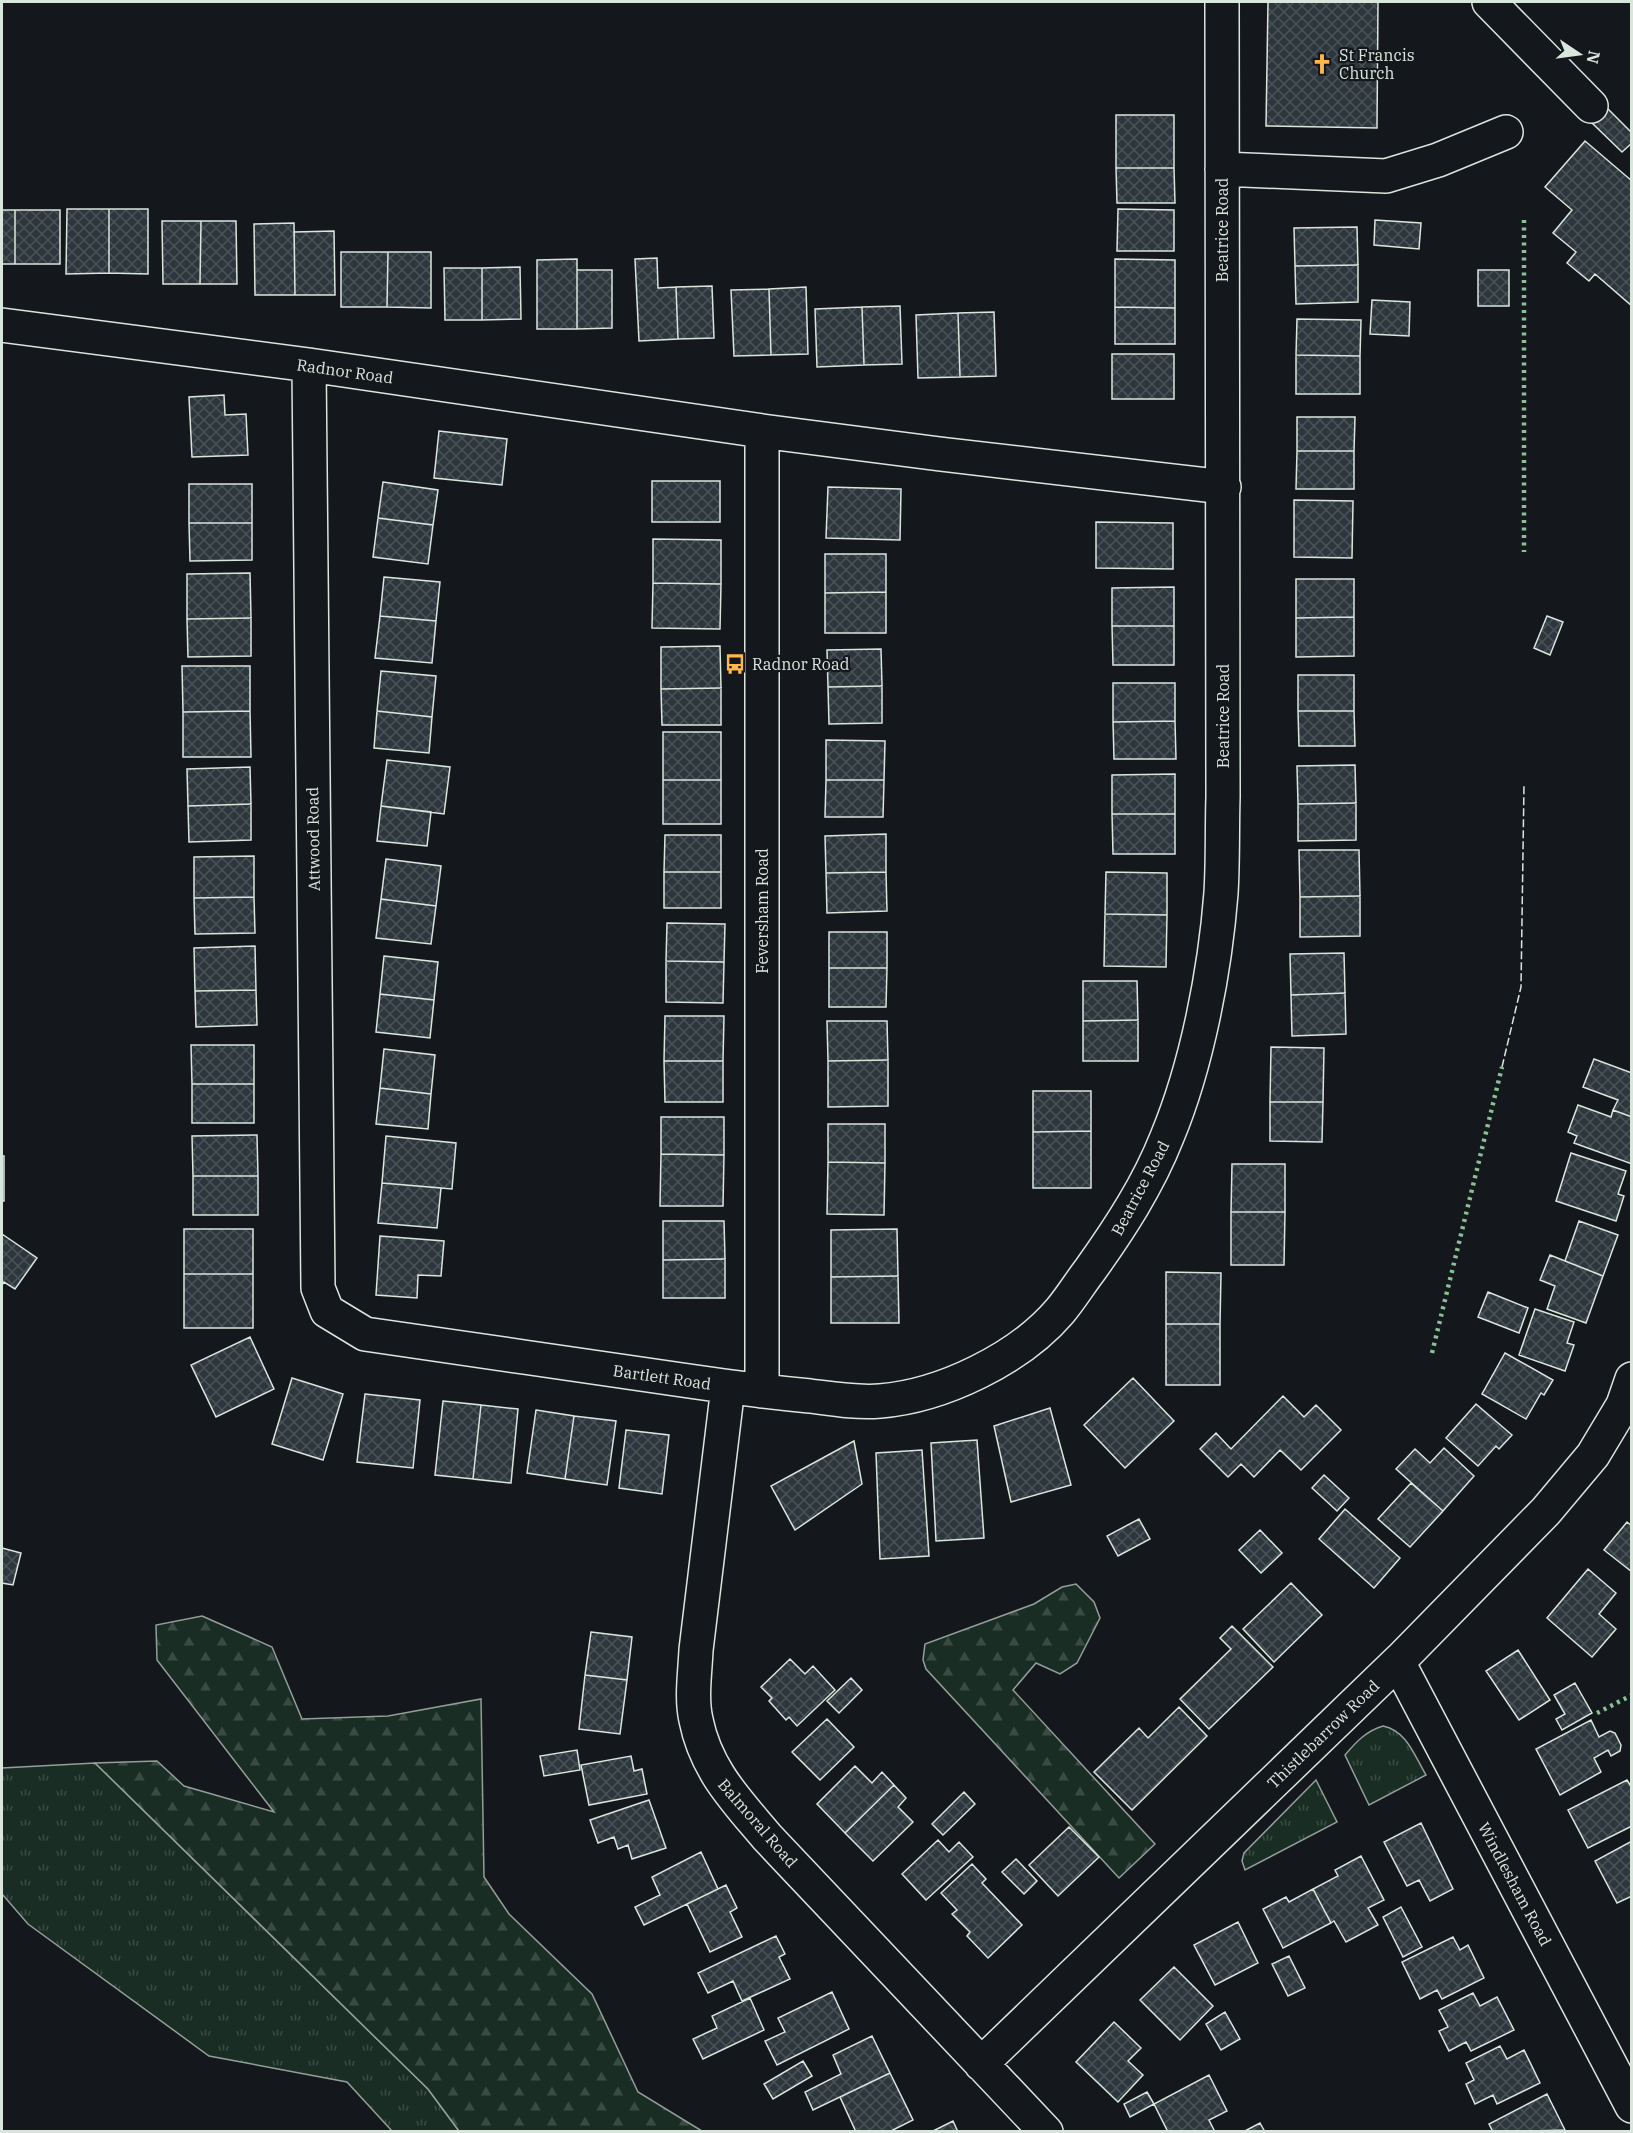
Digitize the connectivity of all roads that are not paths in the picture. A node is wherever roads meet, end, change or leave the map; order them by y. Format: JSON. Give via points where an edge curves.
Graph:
{"nodes":[{"id":1,"x":1222,"y":2,"type":"edge"},
{"id":2,"x":1489,"y":2,"type":"edge"},
{"id":3,"x":1591,"y":106,"type":"dead end"},
{"id":4,"x":1506,"y":132,"type":"dead end"},
{"id":5,"x":1222,"y":169,"type":"junction"},
{"id":6,"x":2,"y":325,"type":"edge"},
{"id":7,"x":309,"y":365,"type":"junction"},
{"id":8,"x":762,"y":431,"type":"junction"},
{"id":9,"x":1224,"y":487,"type":"junction"},
{"id":10,"x":327,"y":1311,"type":"joint"},
{"id":11,"x":997,"y":1362,"type":"joint"},
{"id":12,"x":1632,"y":1378,"type":"edge"},
{"id":13,"x":728,"y":1387,"type":"junction"},
{"id":14,"x":762,"y":1391,"type":"junction"},
{"id":15,"x":1398,"y":1662,"type":"junction"},
{"id":16,"x":981,"y":2064,"type":"junction"},
{"id":17,"x":1632,"y":2106,"type":"edge"},
{"id":18,"x":1046,"y":2132,"type":"edge"}],
"edges":[{"from":1,"to":5,"type":"street","name":"Beatrice Road"},
{"from":2,"to":3,"type":"street"},
{"from":4,"to":5,"type":"street","via":[[1386,176]]},
{"from":5,"to":9,"type":"street","name":"Beatrice Road"},
{"from":6,"to":7,"type":"street","name":"Radnor Road"},
{"from":7,"to":8,"type":"street","name":"Radnor Road"},
{"from":7,"to":10,"type":"street","name":"Attwood Road","via":[[318,1288]]},
{"from":8,"to":9,"type":"street","name":"Radnor Road"},
{"from":8,"to":14,"type":"street","name":"Feversham Road"},
{"from":9,"to":11,"type":"street","name":"Beatrice Road","via":[[1221,891],[1201,1024],[1168,1136],[1119,1230],[1059,1312],[1033,1337]]},
{"from":10,"to":13,"type":"street","name":"Bartlett Road","via":[[365,1334]]},
{"from":11,"to":14,"type":"street","name":"Bartlett Road","via":[[920,1394],[880,1401]]},
{"from":12,"to":15,"type":"street","name":"Thistlebarrow Road","via":[[1623,1405],[1593,1455]]},
{"from":13,"to":14,"type":"street","name":"Bartlett Road"},
{"from":13,"to":16,"type":"street","name":"Balmoral Road","via":[[696,1650],[695,1719],[703,1747],[726,1789],[767,1837]]},
{"from":15,"to":16,"type":"street","name":"Thistlebarrow Road"},
{"from":15,"to":17,"type":"street","name":"Windlesham Road"},
{"from":16,"to":18,"type":"street","name":"Balmoral Road"}]}
